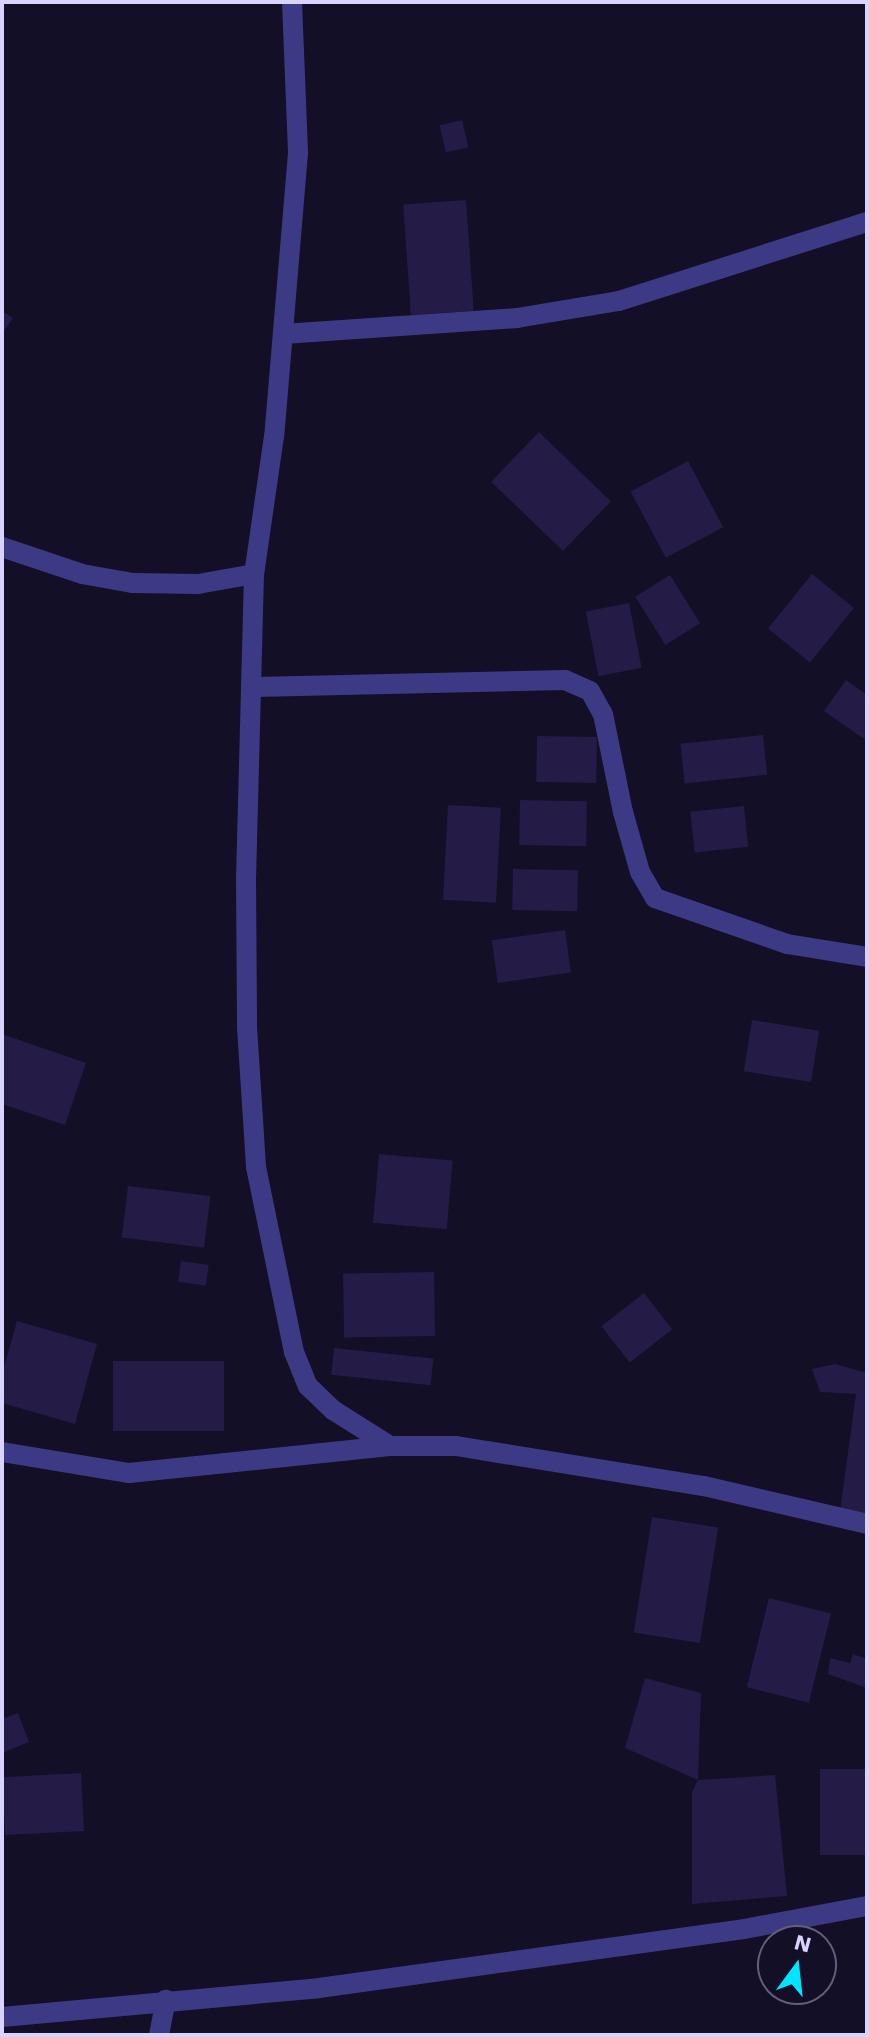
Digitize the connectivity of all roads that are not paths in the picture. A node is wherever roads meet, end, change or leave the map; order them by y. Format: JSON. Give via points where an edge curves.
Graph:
{"nodes":[{"id":1,"x":292,"y":2,"type":"edge"},
{"id":2,"x":867,"y":222,"type":"edge"},
{"id":3,"x":283,"y":334,"type":"junction"},
{"id":4,"x":2,"y":547,"type":"edge"},
{"id":5,"x":254,"y":574,"type":"junction"},
{"id":6,"x":254,"y":687,"type":"junction"},
{"id":7,"x":867,"y":957,"type":"edge"},
{"id":8,"x":390,"y":1446,"type":"junction"},
{"id":9,"x":2,"y":1452,"type":"edge"},
{"id":10,"x":867,"y":1524,"type":"edge"},
{"id":11,"x":867,"y":1906,"type":"edge"},
{"id":12,"x":166,"y":2000,"type":"junction"},
{"id":13,"x":2,"y":2017,"type":"edge"},
{"id":14,"x":159,"y":2035,"type":"edge"}],
"edges":[{"from":1,"to":3,"type":"street","via":[[298,153]]},
{"from":2,"to":3,"type":"street","via":[[619,301],[517,318]]},
{"from":3,"to":5,"type":"street"},
{"from":4,"to":5,"type":"street","via":[[82,574],[133,583],[198,584]]},
{"from":5,"to":6,"type":"street"},
{"from":6,"to":7,"type":"street","via":[[565,680],[590,691],[603,714],[640,872],[655,898],[787,944]]},
{"from":6,"to":8,"type":"street","via":[[246,876],[247,1027],[256,1167],[294,1352],[308,1386],[333,1410]]},
{"from":8,"to":9,"type":"street","via":[[129,1473]]},
{"from":8,"to":10,"type":"street","via":[[456,1446],[704,1486]]},
{"from":11,"to":12,"type":"street","via":[[744,1929],[319,1988]]},
{"from":12,"to":13,"type":"street"},
{"from":12,"to":14,"type":"street"}]}
